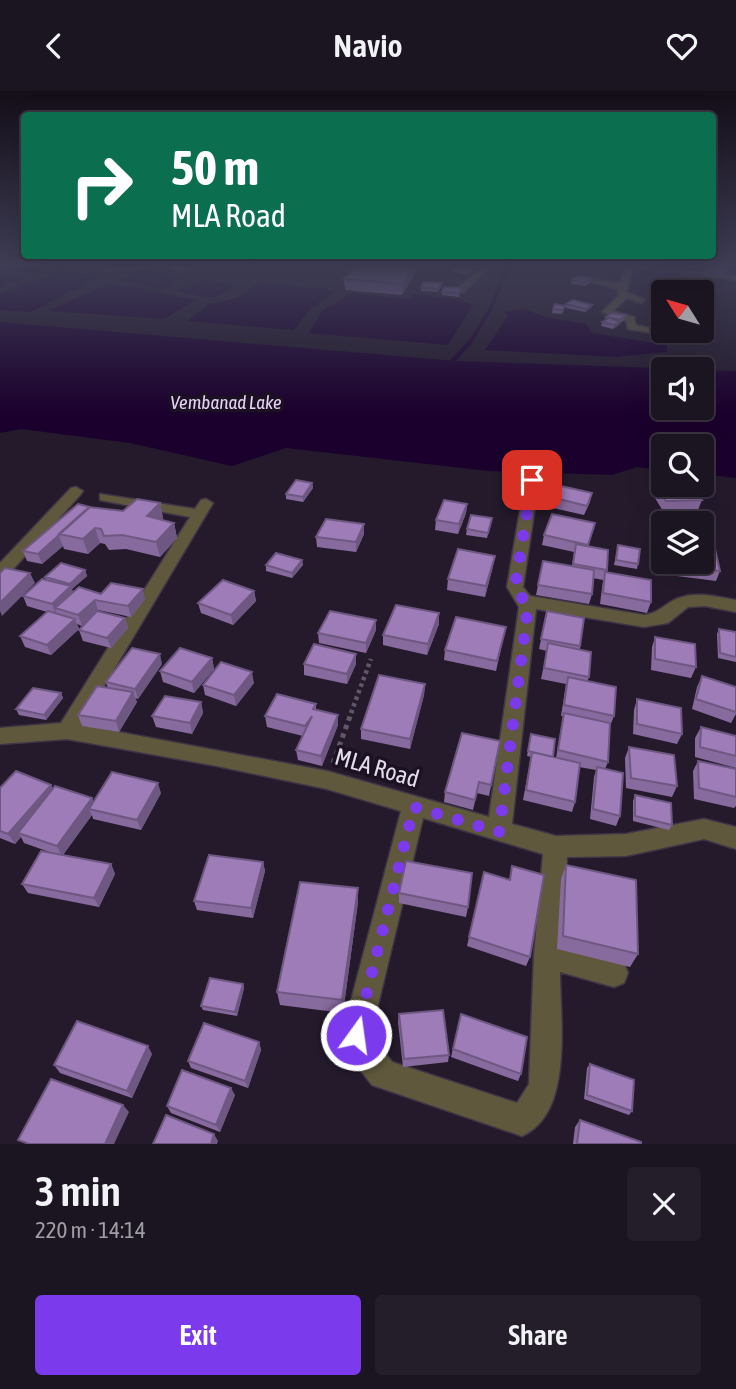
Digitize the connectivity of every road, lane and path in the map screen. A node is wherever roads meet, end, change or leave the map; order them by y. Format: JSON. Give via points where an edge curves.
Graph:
{"nodes":[{"id":1,"x":621,"y":316,"type":"edge"},
{"id":2,"x":651,"y":331,"type":"edge"},
{"id":3,"x":532,"y":480,"type":"dead end"},
{"id":4,"x":76,"y":491,"type":"dead end"},
{"id":5,"x":105,"y":497,"type":"dead end"},
{"id":6,"x":0,"y":573,"type":"edge"},
{"id":7,"x":524,"y":601,"type":"junction"},
{"id":8,"x":736,"y":606,"type":"edge"},
{"id":9,"x":371,"y":659,"type":"dead end"},
{"id":10,"x":67,"y":731,"type":"junction"},
{"id":11,"x":0,"y":736,"type":"edge"},
{"id":12,"x":327,"y":780,"type":"junction"},
{"id":13,"x":414,"y":807,"type":"junction"},
{"id":14,"x":499,"y":832,"type":"junction"},
{"id":15,"x":736,"y":838,"type":"edge"},
{"id":16,"x":556,"y":847,"type":"junction"},
{"id":17,"x":547,"y":955,"type":"junction"},
{"id":18,"x":614,"y":973,"type":"dead end"}],
"edges":[{"from":1,"to":2,"type":"street","via":[[631,319],[631,327]]},
{"from":3,"to":7,"type":"street","via":[[515,587]]},
{"from":4,"to":6,"type":"street"},
{"from":5,"to":10,"type":"street","via":[[202,508]]},
{"from":7,"to":8,"type":"street","via":[[644,621],[662,619],[683,602],[705,600]]},
{"from":7,"to":14,"type":"street","via":[[528,607]]},
{"from":9,"to":12,"type":"path"},
{"from":10,"to":11,"type":"street","name":"MLA Road"},
{"from":10,"to":12,"type":"street","name":"MLA Road"},
{"from":12,"to":13,"type":"street","name":"MLA Road"},
{"from":13,"to":14,"type":"street","name":"MLA Road"},
{"from":13,"to":17,"type":"street","via":[[356,1035],[383,1074],[522,1121],[534,1108],[544,1083]]},
{"from":14,"to":16,"type":"street","name":"MLA Road"},
{"from":15,"to":16,"type":"street","name":"MLA Road","via":[[704,829],[626,845]]},
{"from":16,"to":17,"type":"street"},
{"from":17,"to":18,"type":"street"}]}
